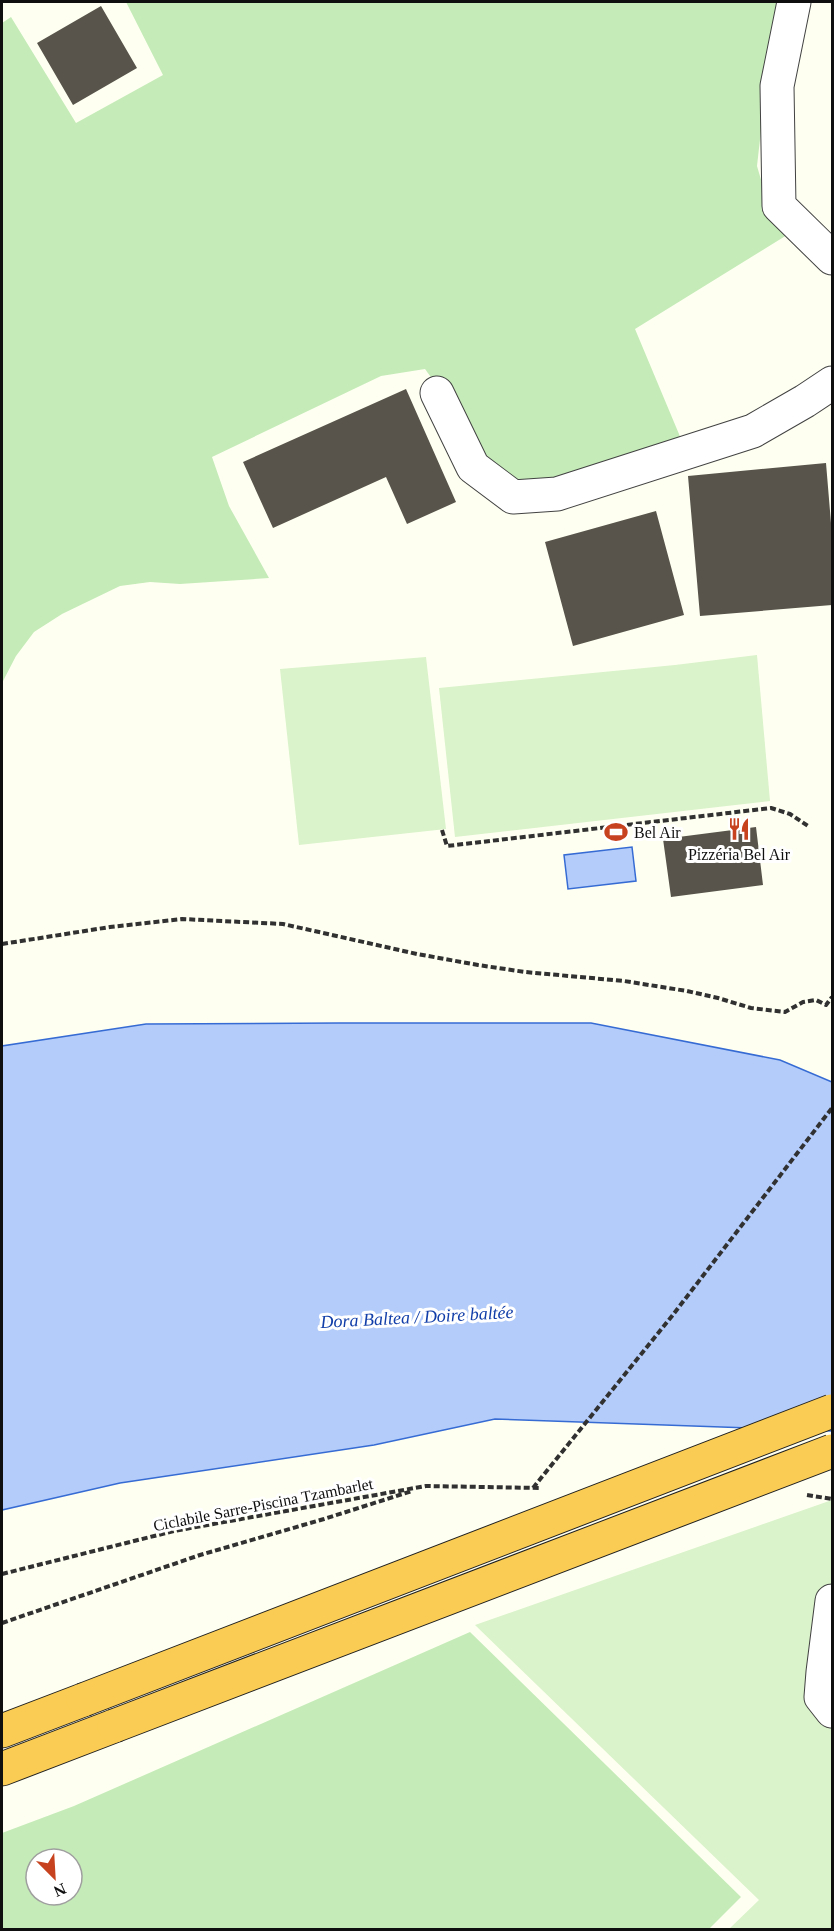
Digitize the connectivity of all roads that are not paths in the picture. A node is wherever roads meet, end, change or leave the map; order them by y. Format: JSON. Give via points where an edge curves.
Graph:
{"nodes":[{"id":1,"x":794,"y":2,"type":"edge"},
{"id":2,"x":832,"y":258,"type":"edge"},
{"id":3,"x":832,"y":383,"type":"edge"},
{"id":4,"x":437,"y":393,"type":"dead end"},
{"id":5,"x":832,"y":1411,"type":"edge"},
{"id":6,"x":832,"y":1451,"type":"edge"},
{"id":7,"x":832,"y":1601,"type":"edge"},
{"id":8,"x":828,"y":1668,"type":"edge"},
{"id":9,"x":832,"y":1711,"type":"edge"},
{"id":10,"x":2,"y":1731,"type":"edge"},
{"id":11,"x":2,"y":1769,"type":"edge"}],
"edges":[{"from":1,"to":2,"type":"street","via":[[777,86],[779,206]]},
{"from":3,"to":4,"type":"street","via":[[753,431],[557,494],[513,497],[473,466]]},
{"from":5,"to":10,"type":"highway","bridge":true},
{"from":6,"to":11,"type":"highway","bridge":true},
{"from":7,"to":8,"type":"street"},
{"from":8,"to":9,"type":"street","via":[[821,1697]]}]}
